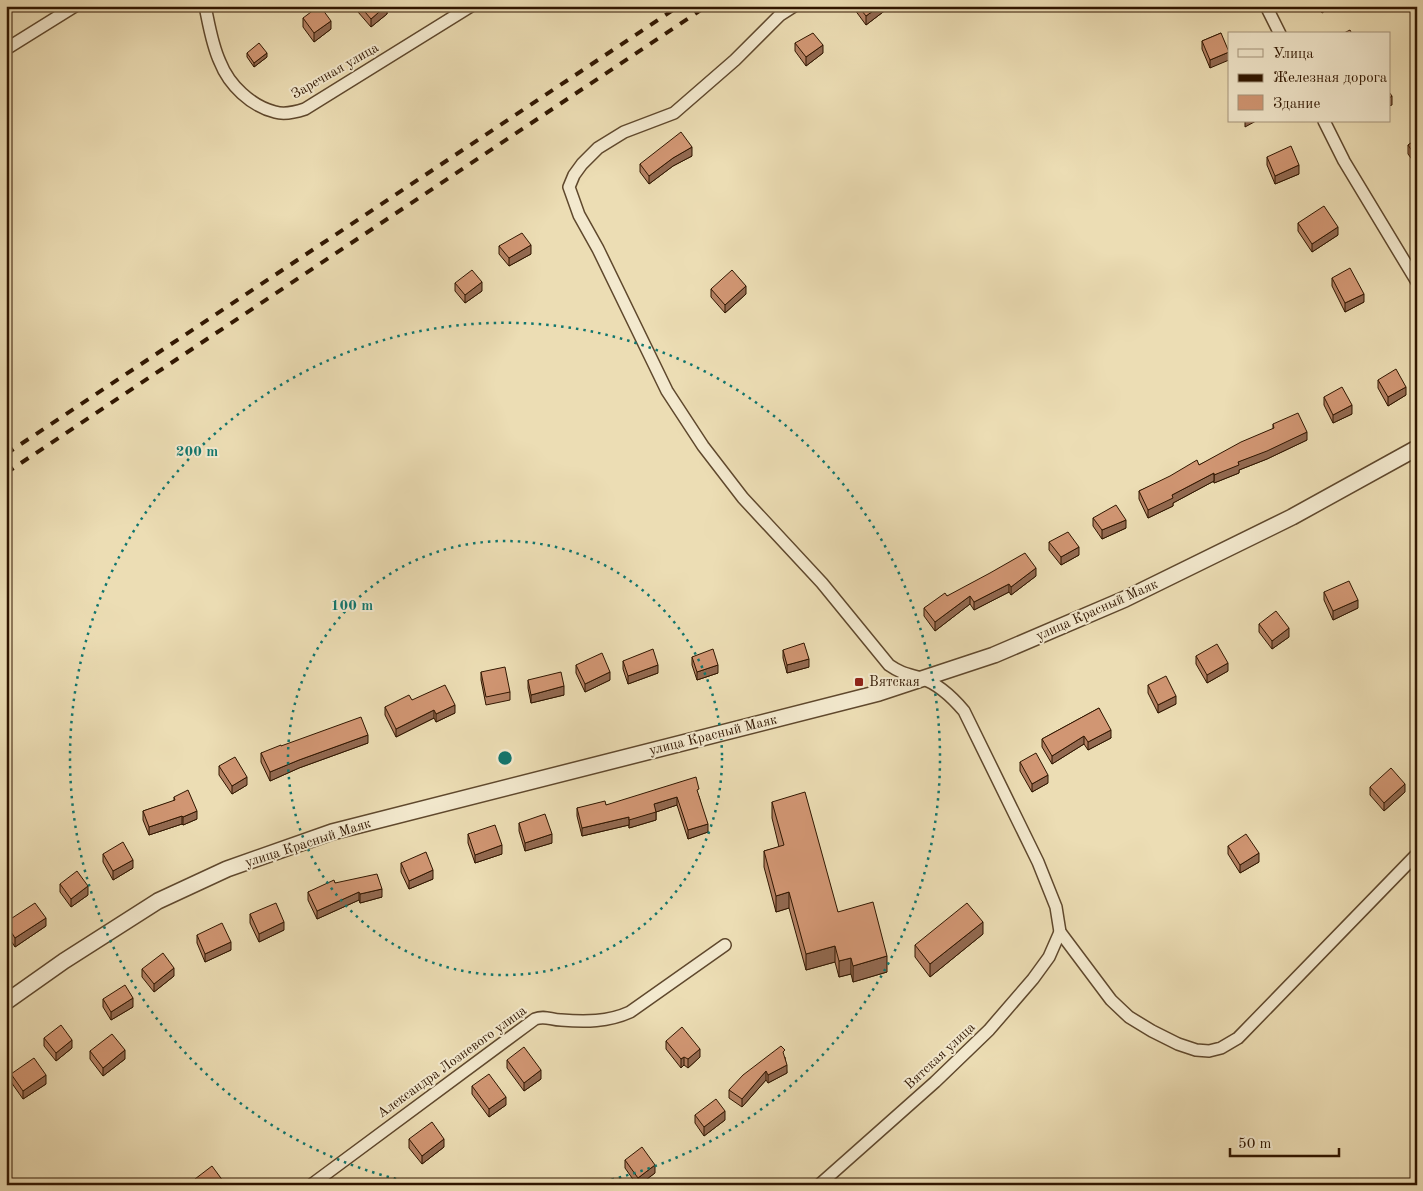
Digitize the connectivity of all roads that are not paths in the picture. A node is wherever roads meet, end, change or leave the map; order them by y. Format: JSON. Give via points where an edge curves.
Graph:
{"nodes":[{"id":1,"x":75,"y":6,"type":"edge"},
{"id":2,"x":205,"y":6,"type":"edge"},
{"id":3,"x":472,"y":6,"type":"edge"},
{"id":4,"x":794,"y":6,"type":"edge"},
{"id":5,"x":1266,"y":6,"type":"edge"},
{"id":6,"x":1279,"y":32,"type":"edge"},
{"id":7,"x":6,"y":49,"type":"edge"},
{"id":8,"x":1325,"y":122,"type":"edge"},
{"id":9,"x":1417,"y":282,"type":"edge"},
{"id":10,"x":1417,"y":448,"type":"edge"},
{"id":11,"x":923,"y":678,"type":"junction"},
{"id":12,"x":1417,"y":854,"type":"edge"},
{"id":13,"x":1060,"y":932,"type":"junction"},
{"id":14,"x":725,"y":945,"type":"dead end"},
{"id":15,"x":6,"y":1002,"type":"edge"},
{"id":16,"x":311,"y":1185,"type":"edge"},
{"id":17,"x":819,"y":1185,"type":"edge"}],
"edges":[{"from":1,"to":7,"type":"street"},
{"from":2,"to":3,"type":"street","name":"Заречная улица","via":[[219,61],[228,79],[244,95],[276,113],[305,109]]},
{"from":4,"to":11,"type":"street","via":[[780,15],[674,113],[624,132],[598,148],[582,164],[569,187],[579,215],[667,391],[703,446],[743,498],[822,583],[889,665],[901,673]]},
{"from":5,"to":6,"type":"street"},
{"from":8,"to":9,"type":"street"},
{"from":10,"to":11,"type":"street","name":"улица Красный Маяк","via":[[1292,517],[1125,599],[994,655]]},
{"from":11,"to":13,"type":"street","via":[[942,689],[964,711],[1038,862],[1056,907]]},
{"from":11,"to":15,"type":"street","name":"улица Красный Маяк","via":[[879,693],[332,832],[236,866],[158,901],[64,960]]},
{"from":12,"to":13,"type":"street","via":[[1238,1038],[1209,1051],[1178,1044],[1130,1017],[1111,1000]]},
{"from":13,"to":17,"type":"street","name":"Вятская улица","via":[[1049,957],[989,1030]]},
{"from":14,"to":16,"type":"street","name":"Александра Лозневого улица","via":[[620,1017],[559,1020],[547,1016],[535,1019]]}]}
